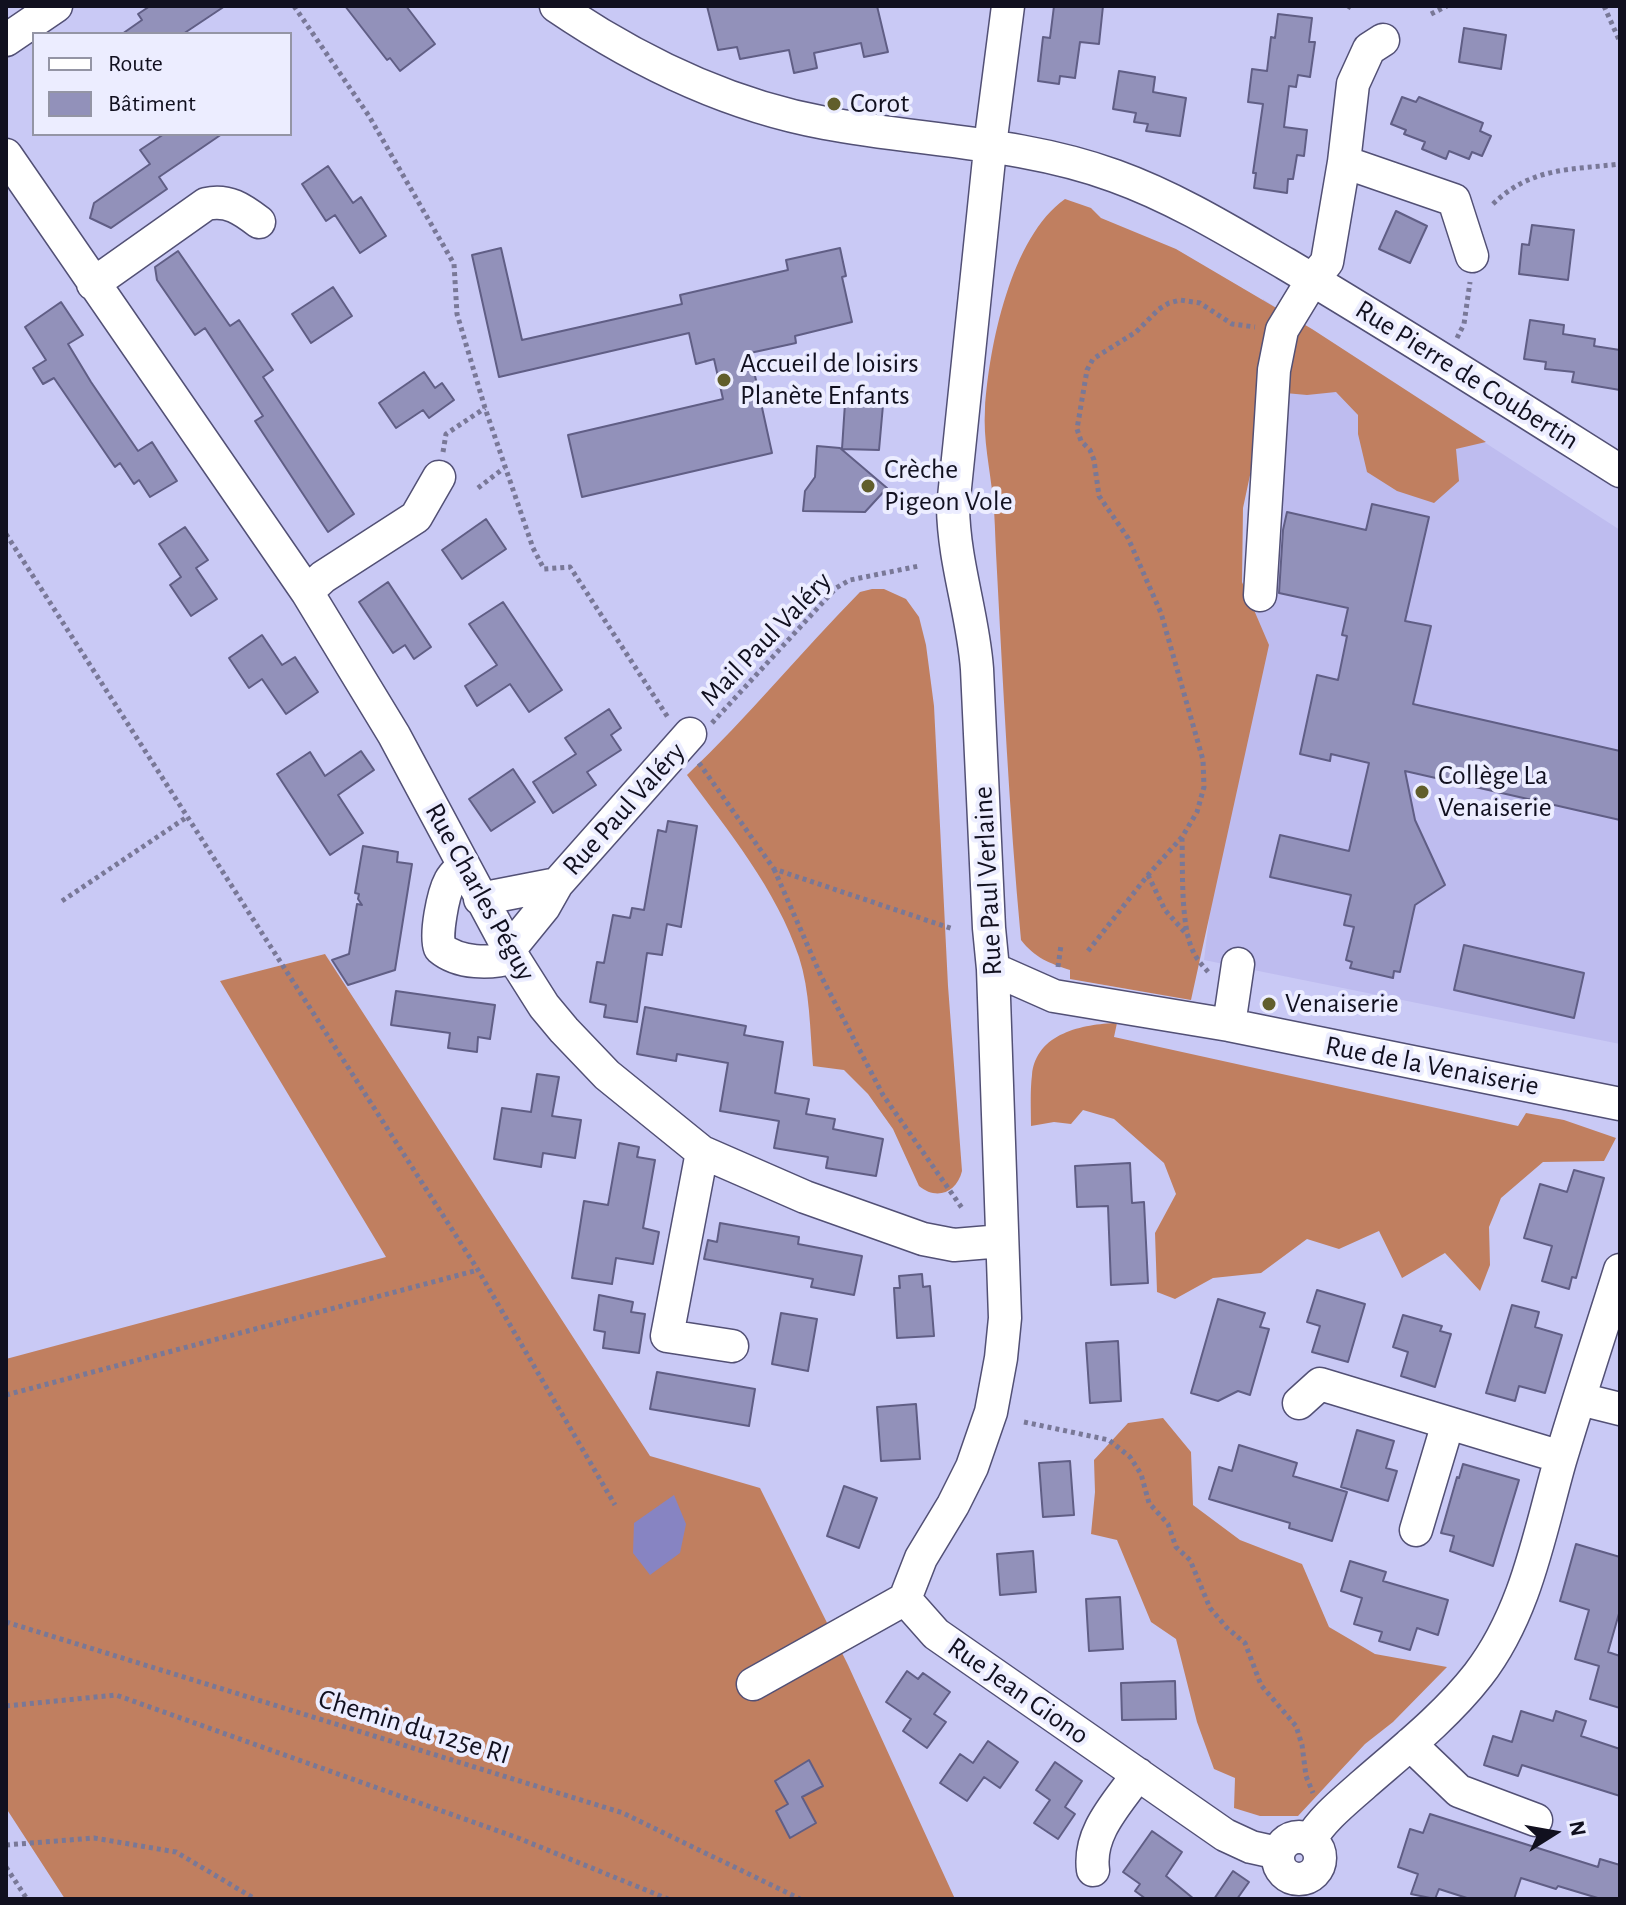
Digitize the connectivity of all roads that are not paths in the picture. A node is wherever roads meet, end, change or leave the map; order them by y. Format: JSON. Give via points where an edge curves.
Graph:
{"nodes":[{"id":1,"x":56,"y":6,"type":"edge"},
{"id":2,"x":556,"y":6,"type":"edge"},
{"id":3,"x":1008,"y":6,"type":"edge"},
{"id":4,"x":6,"y":40,"type":"edge"},
{"id":5,"x":1383,"y":40,"type":"dead end"},
{"id":6,"x":991,"y":145,"type":"junction"},
{"id":7,"x":6,"y":155,"type":"edge"},
{"id":8,"x":1344,"y":162,"type":"junction"},
{"id":9,"x":259,"y":222,"type":"dead end"},
{"id":10,"x":1471,"y":269,"type":"road end"},
{"id":11,"x":1313,"y":279,"type":"junction"},
{"id":12,"x":93,"y":284,"type":"junction"},
{"id":13,"x":1620,"y":471,"type":"edge"},
{"id":14,"x":439,"y":477,"type":"road end"},
{"id":15,"x":307,"y":592,"type":"junction"},
{"id":16,"x":1260,"y":595,"type":"dead end"},
{"id":17,"x":688,"y":741,"type":"road end"},
{"id":18,"x":463,"y":866,"type":"junction"},
{"id":19,"x":557,"y":884,"type":"junction"},
{"id":20,"x":480,"y":899,"type":"junction"},
{"id":21,"x":511,"y":954,"type":"junction"},
{"id":22,"x":993,"y":969,"type":"junction"},
{"id":23,"x":1225,"y":970,"type":"road end"},
{"id":24,"x":1055,"y":984,"type":"junction"},
{"id":25,"x":995,"y":1024,"type":"junction"},
{"id":26,"x":1229,"y":1025,"type":"junction"},
{"id":27,"x":1620,"y":1104,"type":"edge"},
{"id":28,"x":702,"y":1152,"type":"junction"},
{"id":29,"x":1002,"y":1241,"type":"junction"},
{"id":30,"x":1620,"y":1270,"type":"edge"},
{"id":31,"x":732,"y":1346,"type":"dead end"},
{"id":32,"x":1580,"y":1399,"type":"junction"},
{"id":33,"x":1299,"y":1403,"type":"dead end"},
{"id":34,"x":1620,"y":1409,"type":"edge"},
{"id":35,"x":1448,"y":1423,"type":"junction"},
{"id":36,"x":1561,"y":1457,"type":"junction"},
{"id":37,"x":1416,"y":1530,"type":"dead end"},
{"id":38,"x":905,"y":1599,"type":"junction"},
{"id":39,"x":753,"y":1684,"type":"dead end"},
{"id":40,"x":1410,"y":1744,"type":"junction"},
{"id":41,"x":1138,"y":1774,"type":"junction"},
{"id":42,"x":1536,"y":1820,"type":"dead end"},
{"id":43,"x":1310,"y":1840,"type":"junction"},
{"id":44,"x":1278,"y":1853,"type":"junction"},
{"id":45,"x":1093,"y":1870,"type":"dead end"},
{"id":46,"x":1319,"y":1887,"type":"edge"}],
"edges":[{"from":1,"to":4,"type":"street"},
{"from":2,"to":6,"type":"street","name":"Rue Pierre de Coubertin","via":[[607,41],[673,75],[753,104],[823,123]]},
{"from":3,"to":6,"type":"street","name":"Rue Paul Verlaine"},
{"from":5,"to":8,"type":"street","via":[[1369,49],[1353,84]]},
{"from":6,"to":11,"type":"street","name":"Rue Pierre de Coubertin","via":[[1114,175],[1235,232]]},
{"from":6,"to":22,"type":"street","name":"Rue Paul Verlaine","via":[[953,507],[957,564],[975,649]]},
{"from":7,"to":12,"type":"street","name":"Rue Charles Péguy"},
{"from":8,"to":10,"type":"street","via":[[1454,200]]},
{"from":8,"to":11,"type":"street","via":[[1327,262]]},
{"from":9,"to":12,"type":"street","via":[[231,204],[206,204]]},
{"from":11,"to":13,"type":"street","name":"Rue Pierre de Coubertin"},
{"from":11,"to":16,"type":"street","via":[[1282,330],[1274,370]]},
{"from":12,"to":15,"type":"street","name":"Rue Charles Péguy"},
{"from":14,"to":15,"type":"street","via":[[416,517]]},
{"from":15,"to":18,"type":"street","name":"Rue Charles Péguy","via":[[394,735]]},
{"from":17,"to":19,"type":"street","name":"Rue Paul Valéry"},
{"from":18,"to":20,"type":"street","name":"Rue Charles Péguy"},
{"from":18,"to":21,"type":"street","via":[[446,890],[440,948],[486,963]]},
{"from":19,"to":20,"type":"street","name":"Rue Paul Valéry"},
{"from":19,"to":21,"type":"street","name":"Rue Paul Valéry"},
{"from":20,"to":21,"type":"street","name":"Rue Charles Péguy"},
{"from":21,"to":28,"type":"street","name":"Rue Charles Péguy","via":[[544,1006],[607,1075]]},
{"from":22,"to":24,"type":"street","name":"Rue de la Venaiserie"},
{"from":22,"to":25,"type":"street","name":"Rue Paul Verlaine"},
{"from":23,"to":26,"type":"street"},
{"from":24,"to":25,"type":"street"},
{"from":24,"to":26,"type":"street","name":"Rue de la Venaiserie"},
{"from":25,"to":29,"type":"street","name":"Rue Paul Verlaine"},
{"from":26,"to":27,"type":"street","name":"Rue de la Venaiserie"},
{"from":28,"to":29,"type":"street","name":"Rue Charles Péguy","via":[[805,1197],[923,1239],[954,1245]]},
{"from":28,"to":31,"type":"street","via":[[667,1336]]},
{"from":29,"to":38,"type":"street","name":"Rue Paul Verlaine","via":[[1005,1331],[991,1412],[972,1467],[921,1558]]},
{"from":30,"to":32,"type":"street"},
{"from":32,"to":34,"type":"street"},
{"from":32,"to":36,"type":"street"},
{"from":33,"to":35,"type":"street","via":[[1320,1384]]},
{"from":35,"to":36,"type":"street"},
{"from":35,"to":37,"type":"street"},
{"from":36,"to":40,"type":"street","via":[[1509,1626],[1477,1676]]},
{"from":38,"to":39,"type":"street"},
{"from":38,"to":41,"type":"street","name":"Rue Jean Giono","via":[[936,1634]]},
{"from":40,"to":42,"type":"street","via":[[1459,1791]]},
{"from":40,"to":43,"type":"street","via":[[1330,1814]]},
{"from":41,"to":44,"type":"street","name":"Rue Jean Giono","via":[[1233,1840]]},
{"from":41,"to":45,"type":"street","via":[[1097,1833]]},
{"from":43,"to":44,"type":"street","via":[[1293,1838]]},
{"from":43,"to":46,"type":"street","via":[[1319,1851]]},
{"from":44,"to":46,"type":"street","via":[[1278,1865],[1288,1876]]}]}
